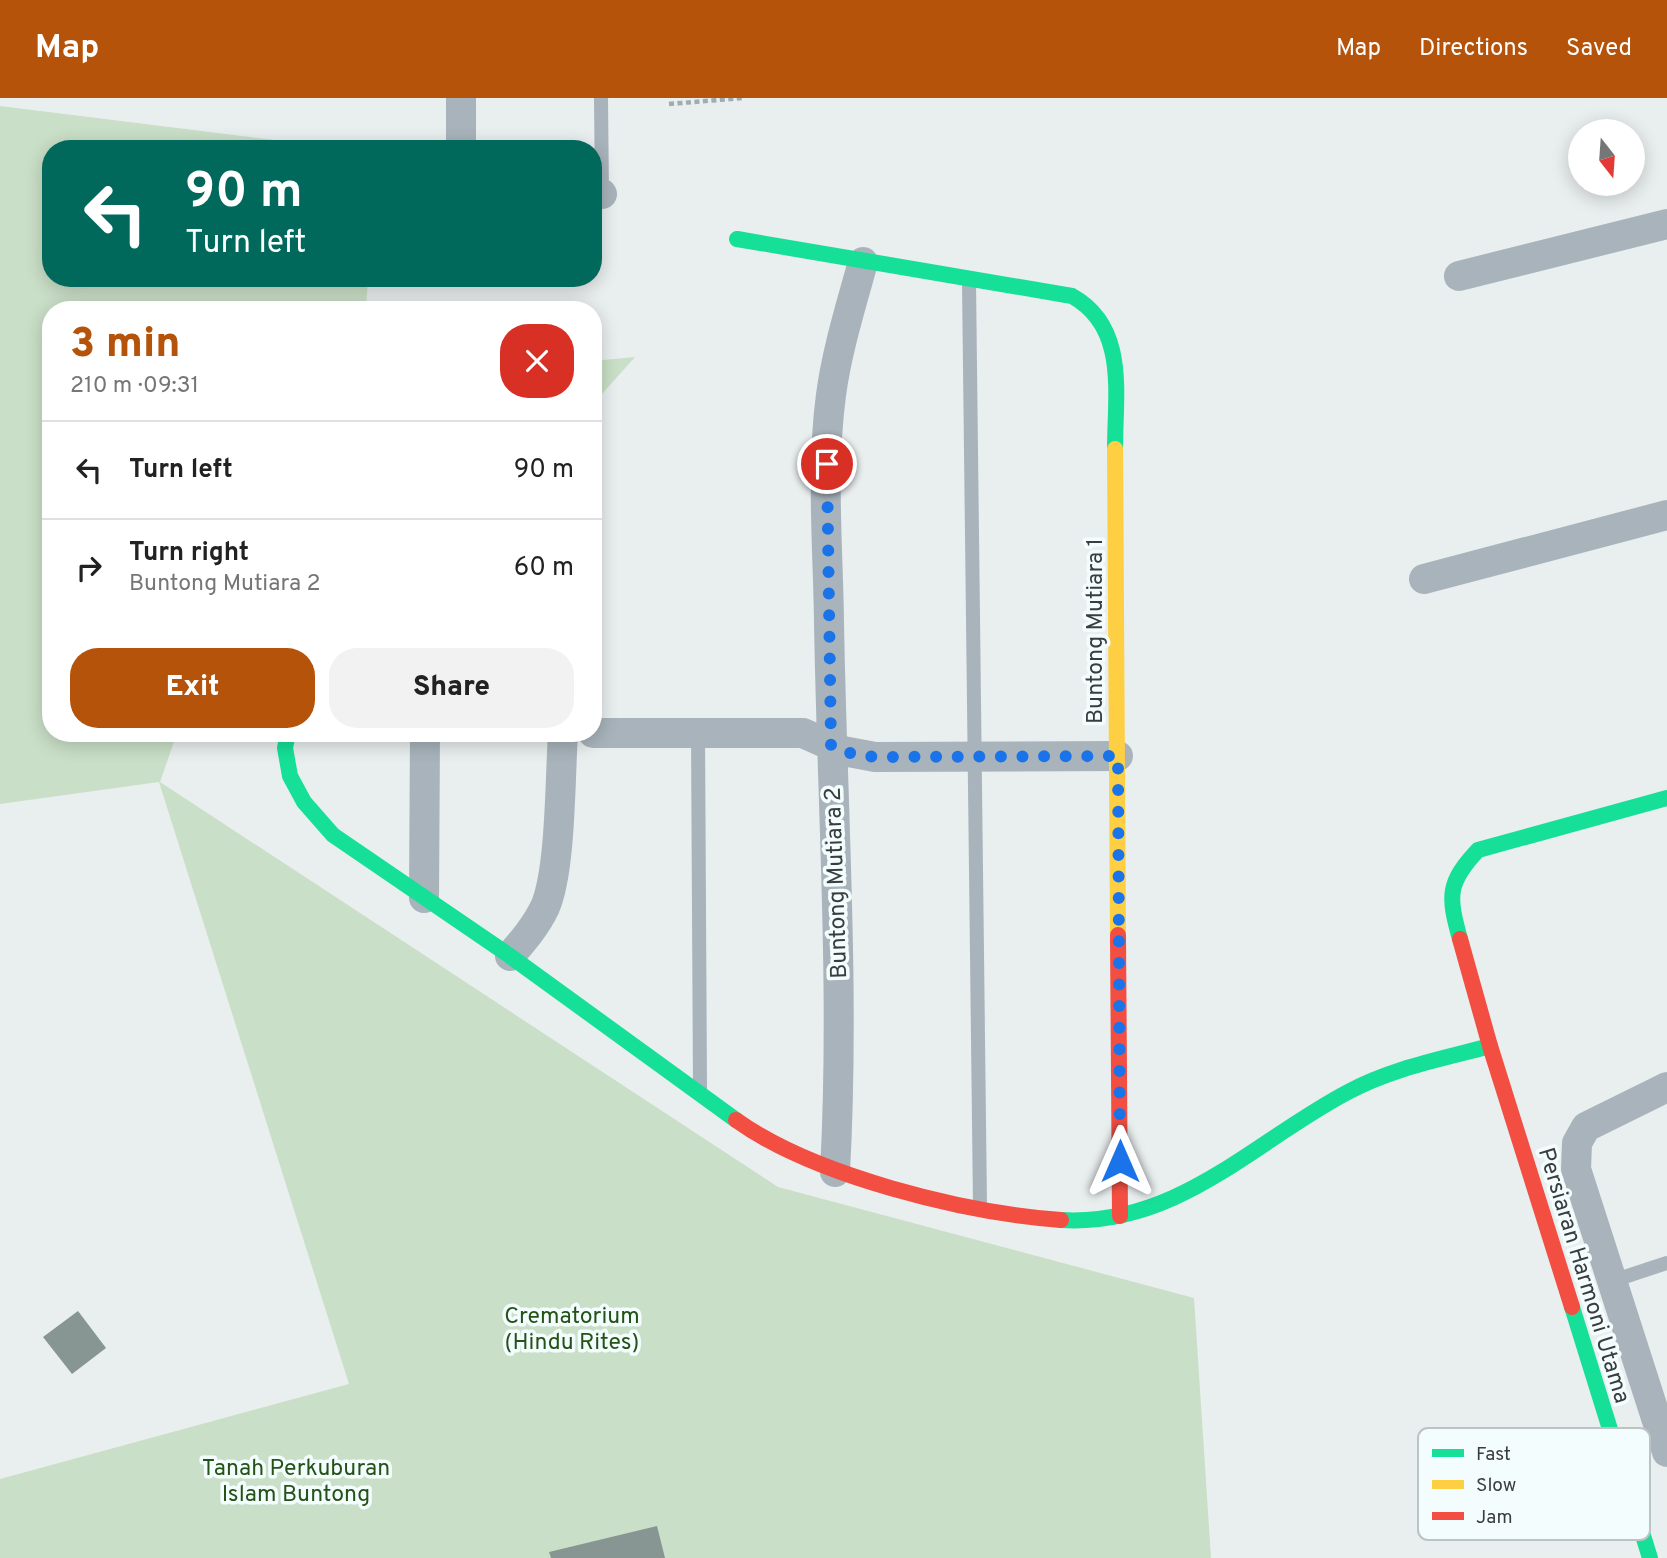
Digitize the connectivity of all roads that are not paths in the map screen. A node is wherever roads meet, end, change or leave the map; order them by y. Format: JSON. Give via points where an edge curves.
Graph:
{"nodes":[{"id":1,"x":461,"y":98,"type":"edge"},
{"id":2,"x":601,"y":98,"type":"edge"},
{"id":3,"x":461,"y":140,"type":"edge"},
{"id":4,"x":600,"y":140,"type":"edge"},
{"id":5,"x":1667,"y":224,"type":"edge"},
{"id":6,"x":737,"y":239,"type":"dead end"},
{"id":7,"x":863,"y":262,"type":"junction"},
{"id":8,"x":1459,"y":276,"type":"dead end"},
{"id":9,"x":969,"y":278,"type":"junction"},
{"id":10,"x":1667,"y":514,"type":"edge"},
{"id":11,"x":1424,"y":579,"type":"dead end"},
{"id":12,"x":698,"y":732,"type":"junction"},
{"id":13,"x":602,"y":733,"type":"edge"},
{"id":14,"x":285,"y":742,"type":"edge"},
{"id":15,"x":425,"y":742,"type":"edge"},
{"id":16,"x":562,"y":742,"type":"edge"},
{"id":17,"x":831,"y":746,"type":"junction"},
{"id":18,"x":974,"y":756,"type":"junction"},
{"id":19,"x":1118,"y":756,"type":"junction"},
{"id":20,"x":1667,"y":798,"type":"edge"},
{"id":21,"x":424,"y":898,"type":"junction"},
{"id":22,"x":510,"y":956,"type":"junction"},
{"id":23,"x":1490,"y":1046,"type":"junction"},
{"id":24,"x":1667,"y":1087,"type":"edge"},
{"id":25,"x":701,"y":1097,"type":"junction"},
{"id":26,"x":835,"y":1172,"type":"junction"},
{"id":27,"x":980,"y":1208,"type":"junction"},
{"id":28,"x":1120,"y":1216,"type":"junction"},
{"id":29,"x":1667,"y":1263,"type":"edge"},
{"id":30,"x":1612,"y":1281,"type":"junction"},
{"id":31,"x":1609,"y":1428,"type":"edge"},
{"id":32,"x":1667,"y":1452,"type":"edge"},
{"id":33,"x":1644,"y":1540,"type":"edge"},
{"id":34,"x":1650,"y":1558,"type":"edge"}],
"edges":[{"from":1,"to":3,"type":"street"},
{"from":2,"to":4,"type":"lane"},
{"from":5,"to":8,"type":"street"},
{"from":6,"to":7,"type":"street","name":"Buntong Mutiara 1"},
{"from":7,"to":9,"type":"street","name":"Buntong Mutiara 1"},
{"from":7,"to":17,"type":"street","name":"Buntong Mutiara 2","via":[[838,355],[827,442]]},
{"from":9,"to":18,"type":"lane"},
{"from":9,"to":19,"type":"street","name":"Buntong Mutiara 1","via":[[1072,296],[1092,305],[1111,339],[1115,367]]},
{"from":10,"to":11,"type":"street"},
{"from":12,"to":13,"type":"street"},
{"from":12,"to":17,"type":"street","via":[[803,733]]},
{"from":12,"to":25,"type":"lane"},
{"from":14,"to":21,"type":"street","via":[[295,790],[309,812],[333,835]]},
{"from":15,"to":21,"type":"street"},
{"from":16,"to":22,"type":"street","via":[[553,876],[545,906]]},
{"from":17,"to":18,"type":"street","via":[[875,757]]},
{"from":17,"to":26,"type":"street","name":"Buntong Mutiara 2","via":[[839,962]]},
{"from":18,"to":19,"type":"street"},
{"from":18,"to":27,"type":"lane"},
{"from":19,"to":28,"type":"street","name":"Buntong Mutiara 1"},
{"from":20,"to":23,"type":"street","name":"Persiaran Harmoni Utama","via":[[1478,850],[1457,873],[1451,906]]},
{"from":21,"to":22,"type":"street"},
{"from":22,"to":25,"type":"street"},
{"from":23,"to":28,"type":"street","via":[[1387,1074],[1350,1090],[1217,1180],[1166,1204]]},
{"from":23,"to":31,"type":"street","name":"Persiaran Harmoni Utama"},
{"from":24,"to":30,"type":"street","via":[[1586,1127],[1577,1143],[1576,1169]]},
{"from":25,"to":26,"type":"street","via":[[760,1137]]},
{"from":26,"to":27,"type":"street"},
{"from":27,"to":28,"type":"street","via":[[1083,1221]]},
{"from":29,"to":30,"type":"lane"},
{"from":30,"to":32,"type":"street"},
{"from":33,"to":34,"type":"street","name":"Persiaran Harmoni Utama"}]}
